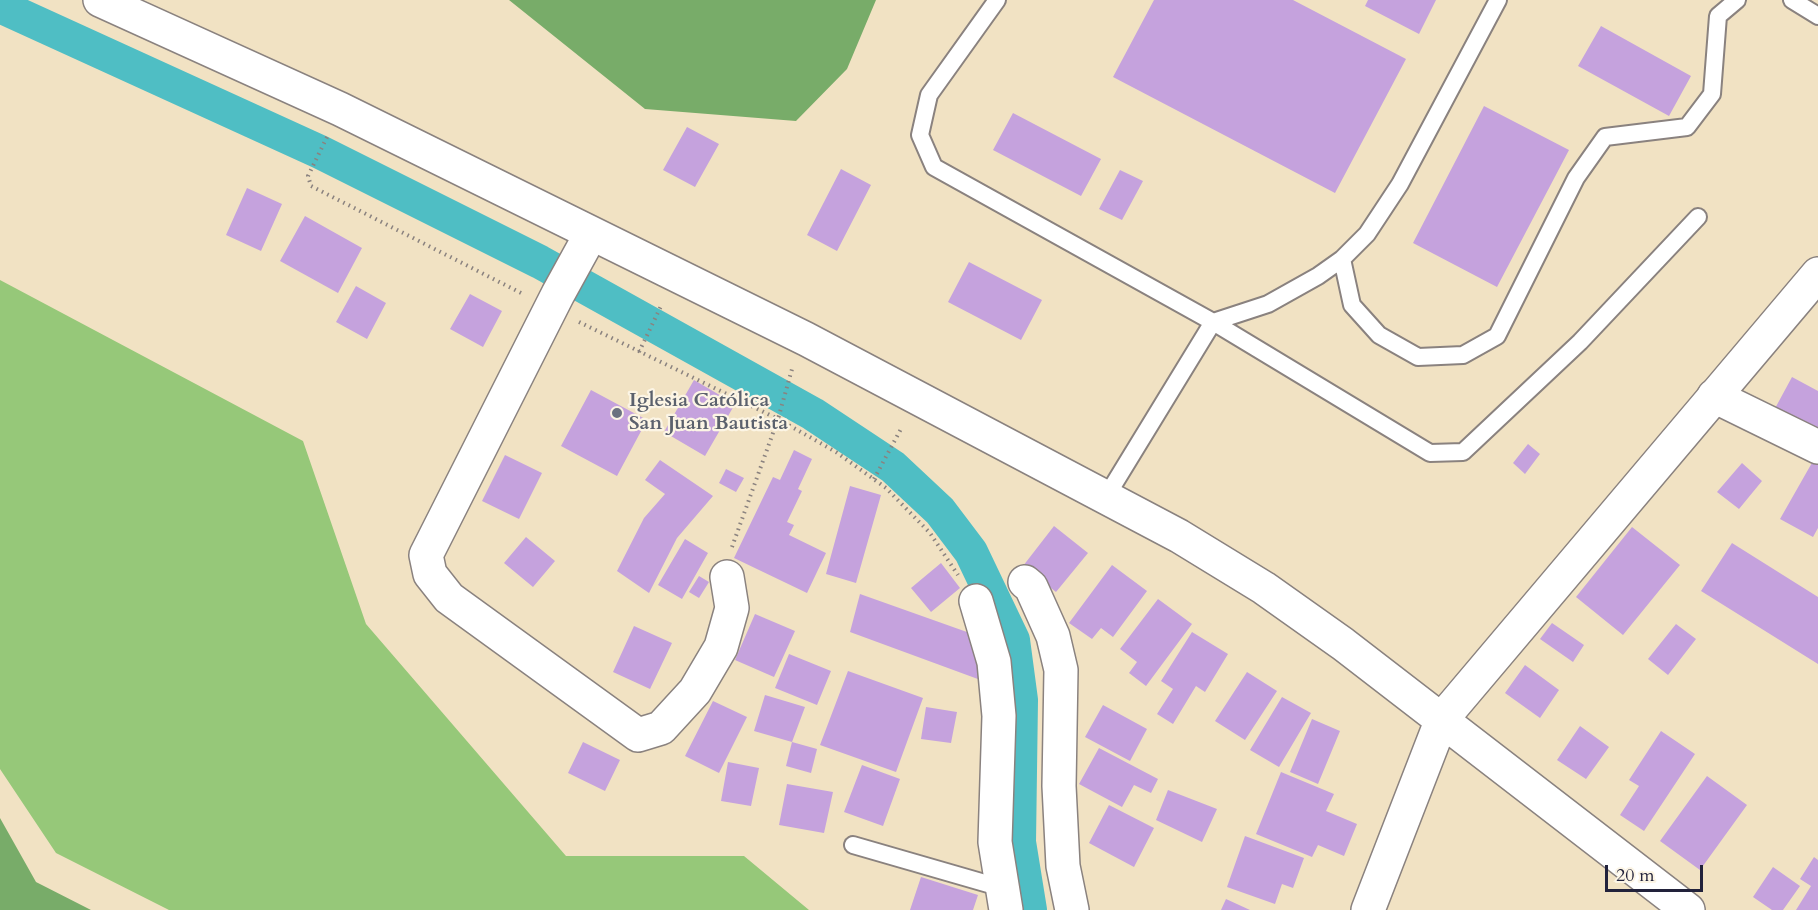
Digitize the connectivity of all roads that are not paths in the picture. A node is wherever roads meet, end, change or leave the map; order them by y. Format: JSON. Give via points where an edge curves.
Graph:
{"nodes":[{"id":1,"x":100,"y":0,"type":"edge"},
{"id":2,"x":997,"y":0,"type":"edge"},
{"id":3,"x":1498,"y":0,"type":"edge"},
{"id":4,"x":1737,"y":0,"type":"edge"},
{"id":5,"x":1792,"y":0,"type":"edge"},
{"id":6,"x":1818,"y":16,"type":"edge"},
{"id":7,"x":1698,"y":217,"type":"dead end"},
{"id":8,"x":587,"y":242,"type":"junction"},
{"id":9,"x":1342,"y":259,"type":"junction"},
{"id":10,"x":1818,"y":274,"type":"edge"},
{"id":11,"x":1213,"y":322,"type":"junction"},
{"id":12,"x":1714,"y":396,"type":"junction"},
{"id":13,"x":1818,"y":447,"type":"edge"},
{"id":14,"x":1106,"y":497,"type":"junction"},
{"id":15,"x":727,"y":577,"type":"road end"},
{"id":16,"x":1024,"y":582,"type":"dead end"},
{"id":17,"x":976,"y":602,"type":"road end"},
{"id":18,"x":1442,"y":719,"type":"junction"},
{"id":19,"x":853,"y":845,"type":"dead end"},
{"id":20,"x":1004,"y":899,"type":"edge"},
{"id":21,"x":1072,"y":910,"type":"edge"},
{"id":22,"x":1368,"y":910,"type":"edge"},
{"id":23,"x":1688,"y":910,"type":"edge"}],
"edges":[{"from":1,"to":8,"type":"street","via":[[340,109]]},
{"from":2,"to":11,"type":"lane","via":[[929,95],[920,135],[934,167]]},
{"from":3,"to":9,"type":"lane","via":[[1400,184],[1367,234]]},
{"from":4,"to":9,"type":"lane","via":[[1718,16],[1712,94],[1687,127],[1605,137],[1576,178],[1497,336],[1463,355],[1418,357],[1379,335],[1352,305]]},
{"from":5,"to":6,"type":"lane"},
{"from":7,"to":11,"type":"lane","via":[[1580,342],[1463,452],[1430,453]]},
{"from":8,"to":14,"type":"street","via":[[806,339]]},
{"from":8,"to":15,"type":"street","via":[[426,555],[430,574],[449,598],[638,735],[661,728],[668,721],[695,692],[721,647],[732,608]]},
{"from":9,"to":11,"type":"lane","via":[[1268,303]]},
{"from":10,"to":12,"type":"street"},
{"from":11,"to":14,"type":"lane"},
{"from":12,"to":13,"type":"street"},
{"from":12,"to":18,"type":"street"},
{"from":14,"to":18,"type":"street","via":[[1264,588]]},
{"from":16,"to":21,"type":"street","via":[[1031,587],[1053,636],[1061,670],[1059,786],[1063,866]]},
{"from":17,"to":20,"type":"street","via":[[994,662],[999,716],[995,842]]},
{"from":18,"to":22,"type":"street"},
{"from":18,"to":23,"type":"street"},
{"from":19,"to":20,"type":"lane"}]}
